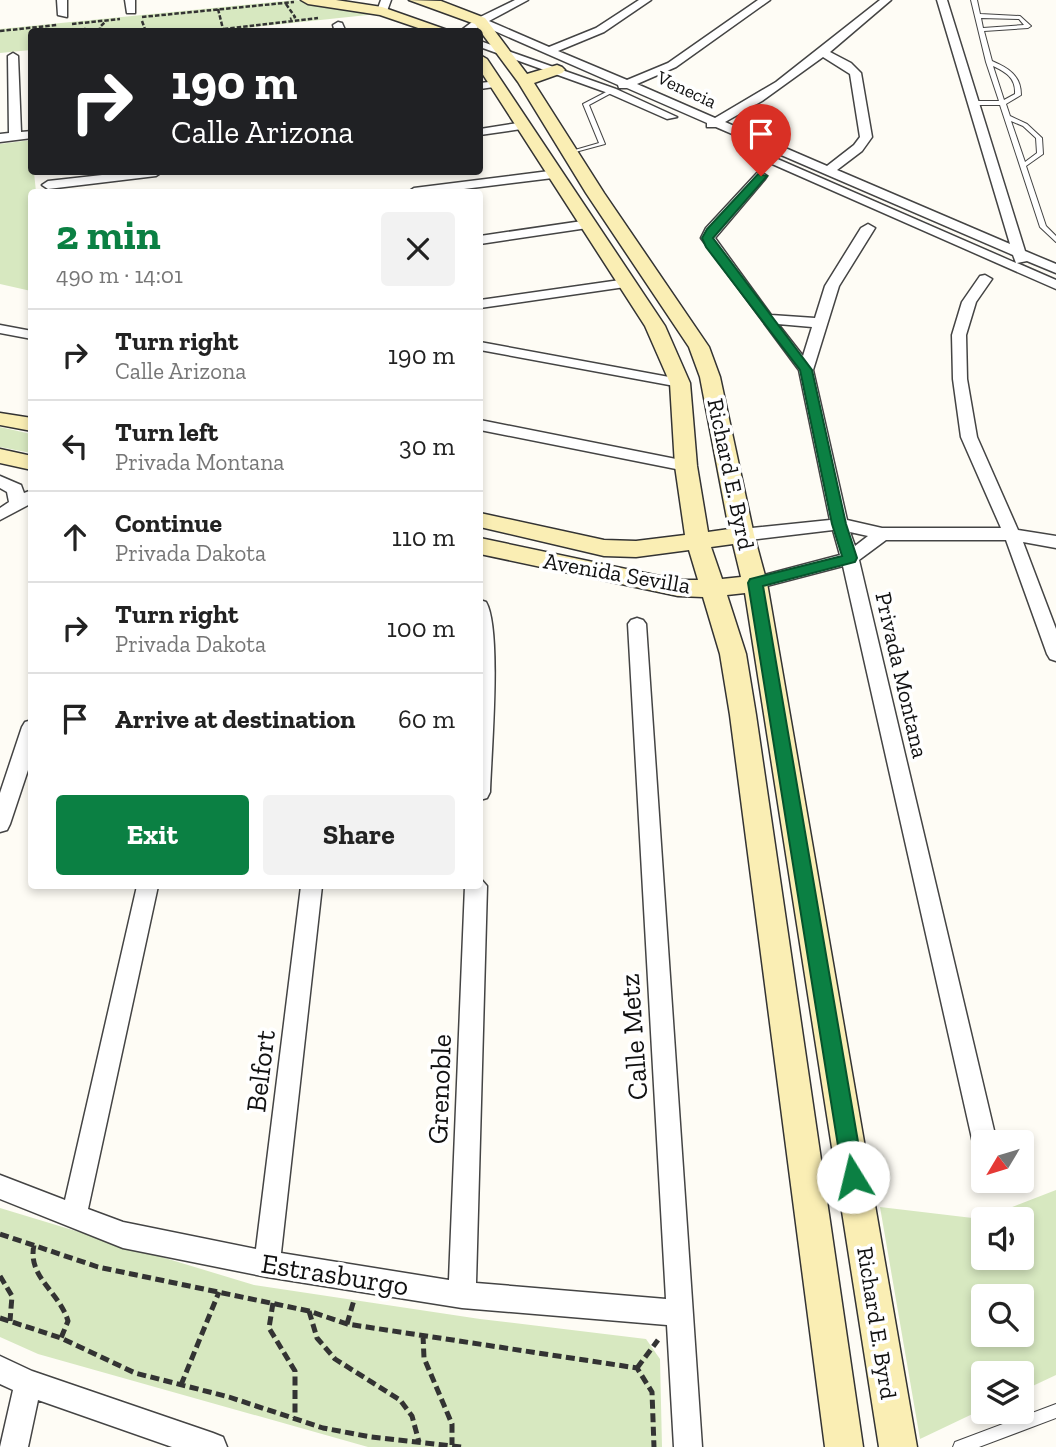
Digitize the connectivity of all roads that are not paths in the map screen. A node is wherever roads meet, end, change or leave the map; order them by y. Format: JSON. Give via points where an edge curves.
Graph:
{"nodes":[{"id":1,"x":62,"y":0,"type":"edge"},
{"id":2,"x":308,"y":0,"type":"edge"},
{"id":3,"x":416,"y":0,"type":"edge"},
{"id":4,"x":523,"y":0,"type":"edge"},
{"id":5,"x":646,"y":0,"type":"edge"},
{"id":6,"x":765,"y":0,"type":"edge"},
{"id":7,"x":886,"y":0,"type":"edge"},
{"id":8,"x":942,"y":0,"type":"edge"},
{"id":9,"x":974,"y":0,"type":"edge"},
{"id":10,"x":440,"y":3,"type":"edge"},
{"id":11,"x":384,"y":6,"type":"edge"},
{"id":12,"x":64,"y":15,"type":"dead end"},
{"id":13,"x":398,"y":15,"type":"junction"},
{"id":14,"x":979,"y":16,"type":"junction"},
{"id":15,"x":414,"y":28,"type":"edge"},
{"id":16,"x":435,"y":28,"type":"edge"},
{"id":17,"x":467,"y":28,"type":"edge"},
{"id":18,"x":982,"y":30,"type":"junction"},
{"id":19,"x":483,"y":39,"type":"edge"},
{"id":20,"x":483,"y":41,"type":"edge"},
{"id":21,"x":483,"y":42,"type":"edge"},
{"id":22,"x":483,"y":43,"type":"edge"},
{"id":23,"x":551,"y":50,"type":"junction"},
{"id":24,"x":824,"y":53,"type":"junction"},
{"id":25,"x":483,"y":54,"type":"edge"},
{"id":26,"x":13,"y":56,"type":"dead end"},
{"id":27,"x":989,"y":62,"type":"junction"},
{"id":28,"x":557,"y":70,"type":"junction"},
{"id":29,"x":524,"y":81,"type":"junction"},
{"id":30,"x":629,"y":83,"type":"junction"},
{"id":31,"x":488,"y":85,"type":"edge"},
{"id":32,"x":612,"y":91,"type":"junction"},
{"id":33,"x":972,"y":103,"type":"junction"},
{"id":34,"x":1003,"y":103,"type":"junction"},
{"id":35,"x":1009,"y":118,"type":"junction"},
{"id":36,"x":716,"y":123,"type":"junction"},
{"id":37,"x":524,"y":126,"type":"junction"},
{"id":38,"x":701,"y":130,"type":"junction"},
{"id":39,"x":483,"y":132,"type":"edge"},
{"id":40,"x":28,"y":134,"type":"edge"},
{"id":41,"x":15,"y":136,"type":"junction"},
{"id":42,"x":0,"y":138,"type":"edge"},
{"id":43,"x":563,"y":163,"type":"junction"},
{"id":44,"x":1024,"y":165,"type":"junction"},
{"id":45,"x":828,"y":171,"type":"junction"},
{"id":46,"x":127,"y":175,"type":"edge"},
{"id":47,"x":761,"y":176,"type":"dead end"},
{"id":48,"x":48,"y":183,"type":"edge"},
{"id":49,"x":430,"y":189,"type":"edge"},
{"id":50,"x":1006,"y":219,"type":"junction"},
{"id":51,"x":589,"y":224,"type":"junction"},
{"id":52,"x":868,"y":228,"type":"dead end"},
{"id":53,"x":967,"y":233,"type":"junction"},
{"id":54,"x":483,"y":240,"type":"edge"},
{"id":55,"x":1056,"y":240,"type":"edge"},
{"id":56,"x":1019,"y":253,"type":"junction"},
{"id":57,"x":1056,"y":270,"type":"edge"},
{"id":58,"x":1023,"y":271,"type":"junction"},
{"id":59,"x":985,"y":279,"type":"dead end"},
{"id":60,"x":627,"y":283,"type":"junction"},
{"id":61,"x":1056,"y":285,"type":"edge"},
{"id":62,"x":483,"y":304,"type":"edge"},
{"id":63,"x":769,"y":319,"type":"junction"},
{"id":64,"x":820,"y":323,"type":"junction"},
{"id":65,"x":0,"y":329,"type":"edge"},
{"id":66,"x":28,"y":334,"type":"edge"},
{"id":67,"x":483,"y":347,"type":"edge"},
{"id":68,"x":806,"y":370,"type":"junction"},
{"id":69,"x":680,"y":383,"type":"junction"},
{"id":70,"x":0,"y":419,"type":"edge"},
{"id":71,"x":28,"y":424,"type":"edge"},
{"id":72,"x":483,"y":426,"type":"edge"},
{"id":73,"x":0,"y":456,"type":"edge"},
{"id":74,"x":28,"y":462,"type":"edge"},
{"id":75,"x":686,"y":466,"type":"junction"},
{"id":76,"x":0,"y":481,"type":"edge"},
{"id":77,"x":24,"y":499,"type":"edge"},
{"id":78,"x":0,"y":515,"type":"edge"},
{"id":79,"x":483,"y":521,"type":"edge"},
{"id":80,"x":839,"y":524,"type":"junction"},
{"id":81,"x":882,"y":534,"type":"junction"},
{"id":82,"x":1012,"y":534,"type":"junction"},
{"id":83,"x":742,"y":535,"type":"junction"},
{"id":84,"x":698,"y":541,"type":"junction"},
{"id":85,"x":1056,"y":542,"type":"edge"},
{"id":86,"x":483,"y":547,"type":"edge"},
{"id":87,"x":850,"y":558,"type":"junction"},
{"id":88,"x":755,"y":583,"type":"junction"},
{"id":89,"x":712,"y":589,"type":"junction"},
{"id":90,"x":483,"y":624,"type":"edge"},
{"id":91,"x":637,"y":624,"type":"dead end"},
{"id":92,"x":1056,"y":654,"type":"edge"},
{"id":93,"x":483,"y":698,"type":"edge"},
{"id":94,"x":28,"y":739,"type":"edge"},
{"id":95,"x":0,"y":824,"type":"edge"},
{"id":96,"x":147,"y":889,"type":"edge"},
{"id":97,"x":312,"y":889,"type":"edge"},
{"id":98,"x":476,"y":889,"type":"edge"},
{"id":99,"x":982,"y":1130,"type":"edge"},
{"id":100,"x":0,"y":1187,"type":"edge"},
{"id":101,"x":74,"y":1216,"type":"junction"},
{"id":102,"x":267,"y":1264,"type":"junction"},
{"id":103,"x":462,"y":1295,"type":"junction"},
{"id":104,"x":679,"y":1312,"type":"junction"},
{"id":105,"x":0,"y":1370,"type":"edge"},
{"id":106,"x":28,"y":1383,"type":"junction"},
{"id":107,"x":1056,"y":1411,"type":"edge"},
{"id":108,"x":14,"y":1447,"type":"edge"},
{"id":109,"x":213,"y":1447,"type":"edge"},
{"id":110,"x":688,"y":1447,"type":"edge"},
{"id":111,"x":844,"y":1447,"type":"edge"},
{"id":112,"x":898,"y":1447,"type":"edge"},
{"id":113,"x":960,"y":1447,"type":"edge"}],
"edges":[{"from":1,"to":12,"type":"street"},
{"from":2,"to":11,"type":"street"},
{"from":3,"to":10,"type":"street","name":"Venecia"},
{"from":4,"to":19,"type":"street"},
{"from":5,"to":23,"type":"street","via":[[600,30]]},
{"from":6,"to":30,"type":"street","via":[[672,65]]},
{"from":7,"to":24,"type":"street"},
{"from":8,"to":33,"type":"street"},
{"from":9,"to":14,"type":"lane"},
{"from":10,"to":17,"type":"street","name":"Venecia"},
{"from":11,"to":13,"type":"street"},
{"from":13,"to":15,"type":"street"},
{"from":13,"to":16,"type":"street"},
{"from":14,"to":18,"type":"lane"},
{"from":14,"to":18,"type":"lane","via":[[1020,18],[1028,26]]},
{"from":18,"to":27,"type":"lane"},
{"from":20,"to":23,"type":"street","name":"Venecia"},
{"from":21,"to":28,"type":"street","name":"Venecia"},
{"from":22,"to":29,"type":"street","name":"Richard E. Byrd"},
{"from":23,"to":30,"type":"street","name":"Venecia"},
{"from":24,"to":36,"type":"street","via":[[738,113]]},
{"from":24,"to":45,"type":"street","via":[[855,73],[866,137]]},
{"from":25,"to":31,"type":"street","name":"Richard E. Byrd"},
{"from":26,"to":41,"type":"street"},
{"from":27,"to":34,"type":"lane"},
{"from":27,"to":34,"type":"lane","via":[[1013,74],[1019,87],[1018,95]]},
{"from":28,"to":29,"type":"street"},
{"from":28,"to":32,"type":"street","name":"Venecia"},
{"from":29,"to":43,"type":"street","name":"Richard E. Byrd"},
{"from":30,"to":32,"type":"street"},
{"from":30,"to":36,"type":"street","name":"Venecia"},
{"from":31,"to":37,"type":"street","name":"Richard E. Byrd"},
{"from":32,"to":38,"type":"street","name":"Venecia"},
{"from":32,"to":43,"type":"lane","via":[[586,104],[602,144]]},
{"from":33,"to":34,"type":"lane"},
{"from":33,"to":50,"type":"street"},
{"from":34,"to":35,"type":"lane"},
{"from":35,"to":44,"type":"lane"},
{"from":35,"to":44,"type":"lane","via":[[1039,138],[1040,154]]},
{"from":36,"to":38,"type":"street"},
{"from":36,"to":45,"type":"street","name":"Venecia"},
{"from":37,"to":39,"type":"street"},
{"from":37,"to":43,"type":"street","name":"Richard E. Byrd"},
{"from":38,"to":58,"type":"street","name":"Venecia"},
{"from":40,"to":41,"type":"street"},
{"from":41,"to":42,"type":"street"},
{"from":43,"to":49,"type":"street"},
{"from":43,"to":51,"type":"street","name":"Richard E. Byrd"},
{"from":43,"to":83,"type":"street","name":"Richard E. Byrd","via":[[699,347],[710,377]]},
{"from":44,"to":55,"type":"lane","via":[[1043,227]]},
{"from":45,"to":53,"type":"street","name":"Venecia"},
{"from":46,"to":48,"type":"street"},
{"from":47,"to":63,"type":"street","via":[[708,238]]},
{"from":50,"to":53,"type":"street"},
{"from":50,"to":56,"type":"street"},
{"from":51,"to":54,"type":"street"},
{"from":51,"to":60,"type":"street","name":"Richard E. Byrd"},
{"from":52,"to":64,"type":"street","name":"Privada Montana","via":[[832,286]]},
{"from":53,"to":56,"type":"street","name":"Venecia"},
{"from":56,"to":57,"type":"street","name":"Venecia"},
{"from":56,"to":58,"type":"street"},
{"from":58,"to":61,"type":"street","name":"Venecia"},
{"from":59,"to":82,"type":"street","via":[[969,302],[959,335],[960,379],[969,437]]},
{"from":60,"to":62,"type":"street"},
{"from":60,"to":69,"type":"street","name":"Richard E. Byrd","via":[[655,326]]},
{"from":63,"to":64,"type":"street"},
{"from":63,"to":68,"type":"street"},
{"from":64,"to":68,"type":"street","name":"Privada Montana"},
{"from":65,"to":66,"type":"street"},
{"from":67,"to":69,"type":"street"},
{"from":68,"to":80,"type":"street","name":"Privada Montana"},
{"from":69,"to":75,"type":"street","name":"Richard E. Byrd"},
{"from":70,"to":71,"type":"street"},
{"from":72,"to":75,"type":"street"},
{"from":73,"to":74,"type":"street"},
{"from":75,"to":84,"type":"street","name":"Richard E. Byrd"},
{"from":76,"to":77,"type":"street"},
{"from":77,"to":78,"type":"street"},
{"from":79,"to":84,"type":"street","name":"Avenida Sevilla","via":[[604,548],[636,550]]},
{"from":80,"to":81,"type":"street"},
{"from":80,"to":83,"type":"street"},
{"from":80,"to":87,"type":"street","name":"Privada Montana"},
{"from":81,"to":82,"type":"street"},
{"from":81,"to":87,"type":"street"},
{"from":82,"to":85,"type":"street"},
{"from":82,"to":92,"type":"street"},
{"from":83,"to":84,"type":"street","name":"Avenida Sevilla"},
{"from":83,"to":88,"type":"street","name":"Richard E. Byrd"},
{"from":84,"to":89,"type":"street","name":"Richard E. Byrd"},
{"from":86,"to":89,"type":"street","name":"Avenida Sevilla","via":[[642,582]]},
{"from":87,"to":88,"type":"street"},
{"from":87,"to":99,"type":"street","name":"Privada Montana"},
{"from":88,"to":89,"type":"street","name":"Avenida Sevilla"},
{"from":88,"to":112,"type":"street","name":"Richard E. Byrd"},
{"from":89,"to":111,"type":"street","name":"Richard E. Byrd","via":[[733,654],[743,715]]},
{"from":90,"to":93,"type":"street"},
{"from":91,"to":104,"type":"street","name":"Calle Metz"},
{"from":94,"to":95,"type":"street"},
{"from":96,"to":101,"type":"street"},
{"from":97,"to":102,"type":"street","name":"Belfort"},
{"from":98,"to":103,"type":"street","name":"Grenoble"},
{"from":100,"to":101,"type":"street","name":"Estrasburgo"},
{"from":101,"to":102,"type":"street","name":"Estrasburgo","via":[[122,1235]]},
{"from":102,"to":103,"type":"street","name":"Estrasburgo"},
{"from":103,"to":104,"type":"street","name":"Estrasburgo"},
{"from":104,"to":110,"type":"street","name":"Calle Metz"},
{"from":105,"to":106,"type":"street"},
{"from":106,"to":108,"type":"street"},
{"from":106,"to":109,"type":"street"},
{"from":107,"to":113,"type":"lane"}]}
